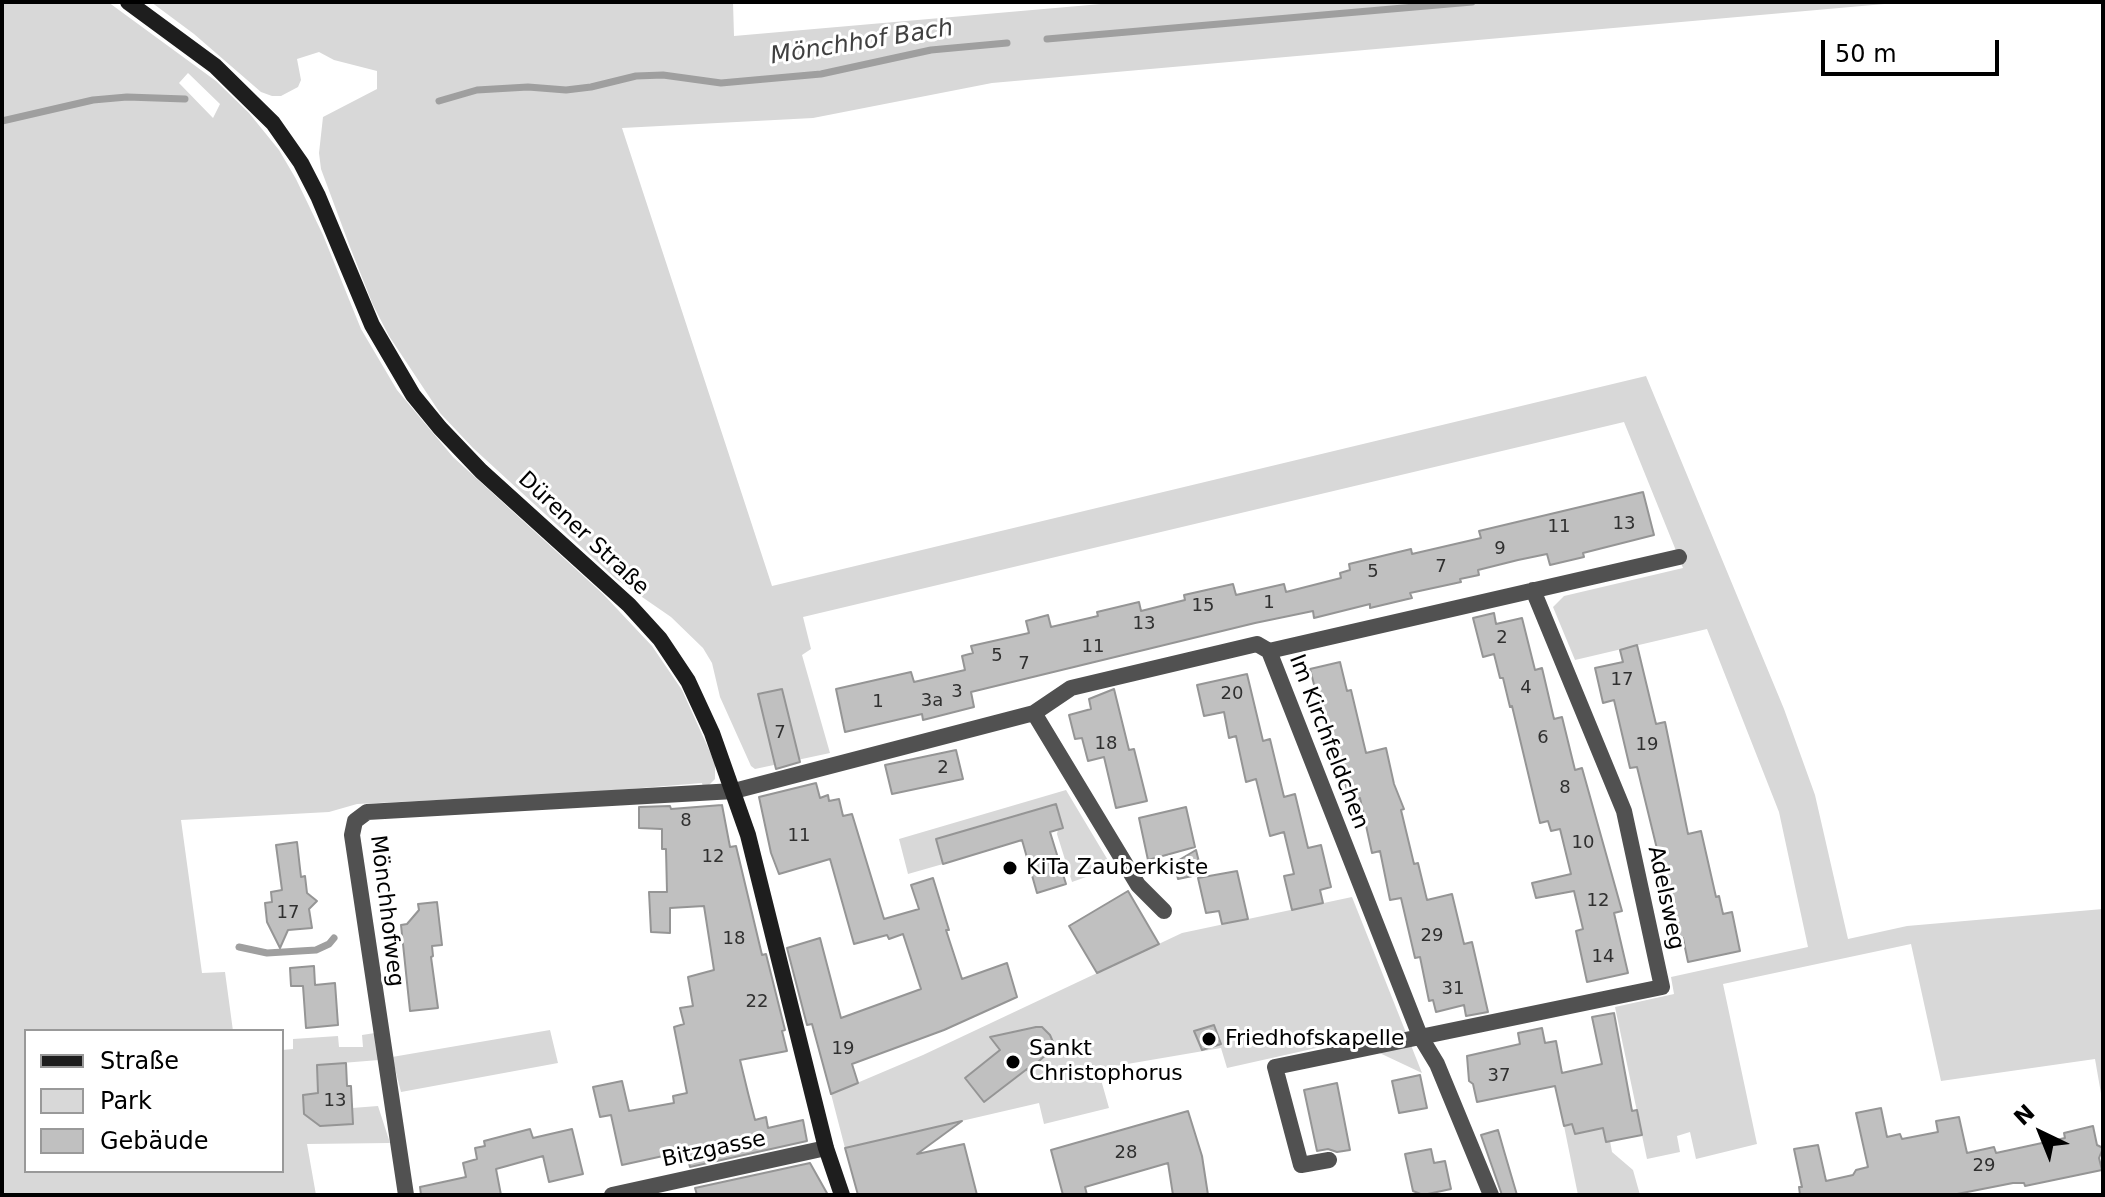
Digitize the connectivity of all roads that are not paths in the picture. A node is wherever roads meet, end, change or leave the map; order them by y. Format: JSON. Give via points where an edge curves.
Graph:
{"nodes":[{"id":1,"x":128,"y":2,"type":"edge"},
{"id":2,"x":1679,"y":557,"type":"dead end"},
{"id":3,"x":1533,"y":590,"type":"junction"},
{"id":4,"x":1269,"y":651,"type":"junction"},
{"id":5,"x":1034,"y":713,"type":"junction"},
{"id":6,"x":734,"y":791,"type":"junction"},
{"id":7,"x":1164,"y":911,"type":"dead end"},
{"id":8,"x":1420,"y":1036,"type":"junction"},
{"id":9,"x":826,"y":1148,"type":"junction"},
{"id":10,"x":1329,"y":1160,"type":"dead end"},
{"id":11,"x":406,"y":1195,"type":"edge"},
{"id":12,"x":612,"y":1195,"type":"edge"},
{"id":13,"x":842,"y":1195,"type":"edge"},
{"id":14,"x":1491,"y":1195,"type":"edge"}],
"edges":[{"from":1,"to":6,"type":"street","name":"Dürener Straße","via":[[215,66],[273,123],[318,196],[369,318],[413,395],[481,471],[660,639],[695,693]]},
{"from":2,"to":3,"type":"street"},
{"from":3,"to":4,"type":"street"},
{"from":3,"to":8,"type":"street","name":"Adelsweg","via":[[1624,811],[1662,987]]},
{"from":4,"to":5,"type":"street","name":"Im Kirchfeldchen","via":[[1257,644],[1071,688]]},
{"from":4,"to":8,"type":"street","name":"Im Kirchfeldchen"},
{"from":5,"to":6,"type":"street","name":"Im Kirchfeldchen"},
{"from":5,"to":7,"type":"street","via":[[1138,885]]},
{"from":6,"to":9,"type":"street","name":"Dürener Straße"},
{"from":6,"to":11,"type":"street","name":"Mönchhofweg","via":[[378,810],[355,821],[352,835],[362,909]]},
{"from":8,"to":10,"type":"street","via":[[1275,1067],[1301,1165]]},
{"from":8,"to":14,"type":"street","name":"Im Kirchfeldchen","via":[[1437,1064]]},
{"from":9,"to":12,"type":"street","name":"Bitzgasse"},
{"from":9,"to":13,"type":"street","name":"Dürener Straße"}]}
